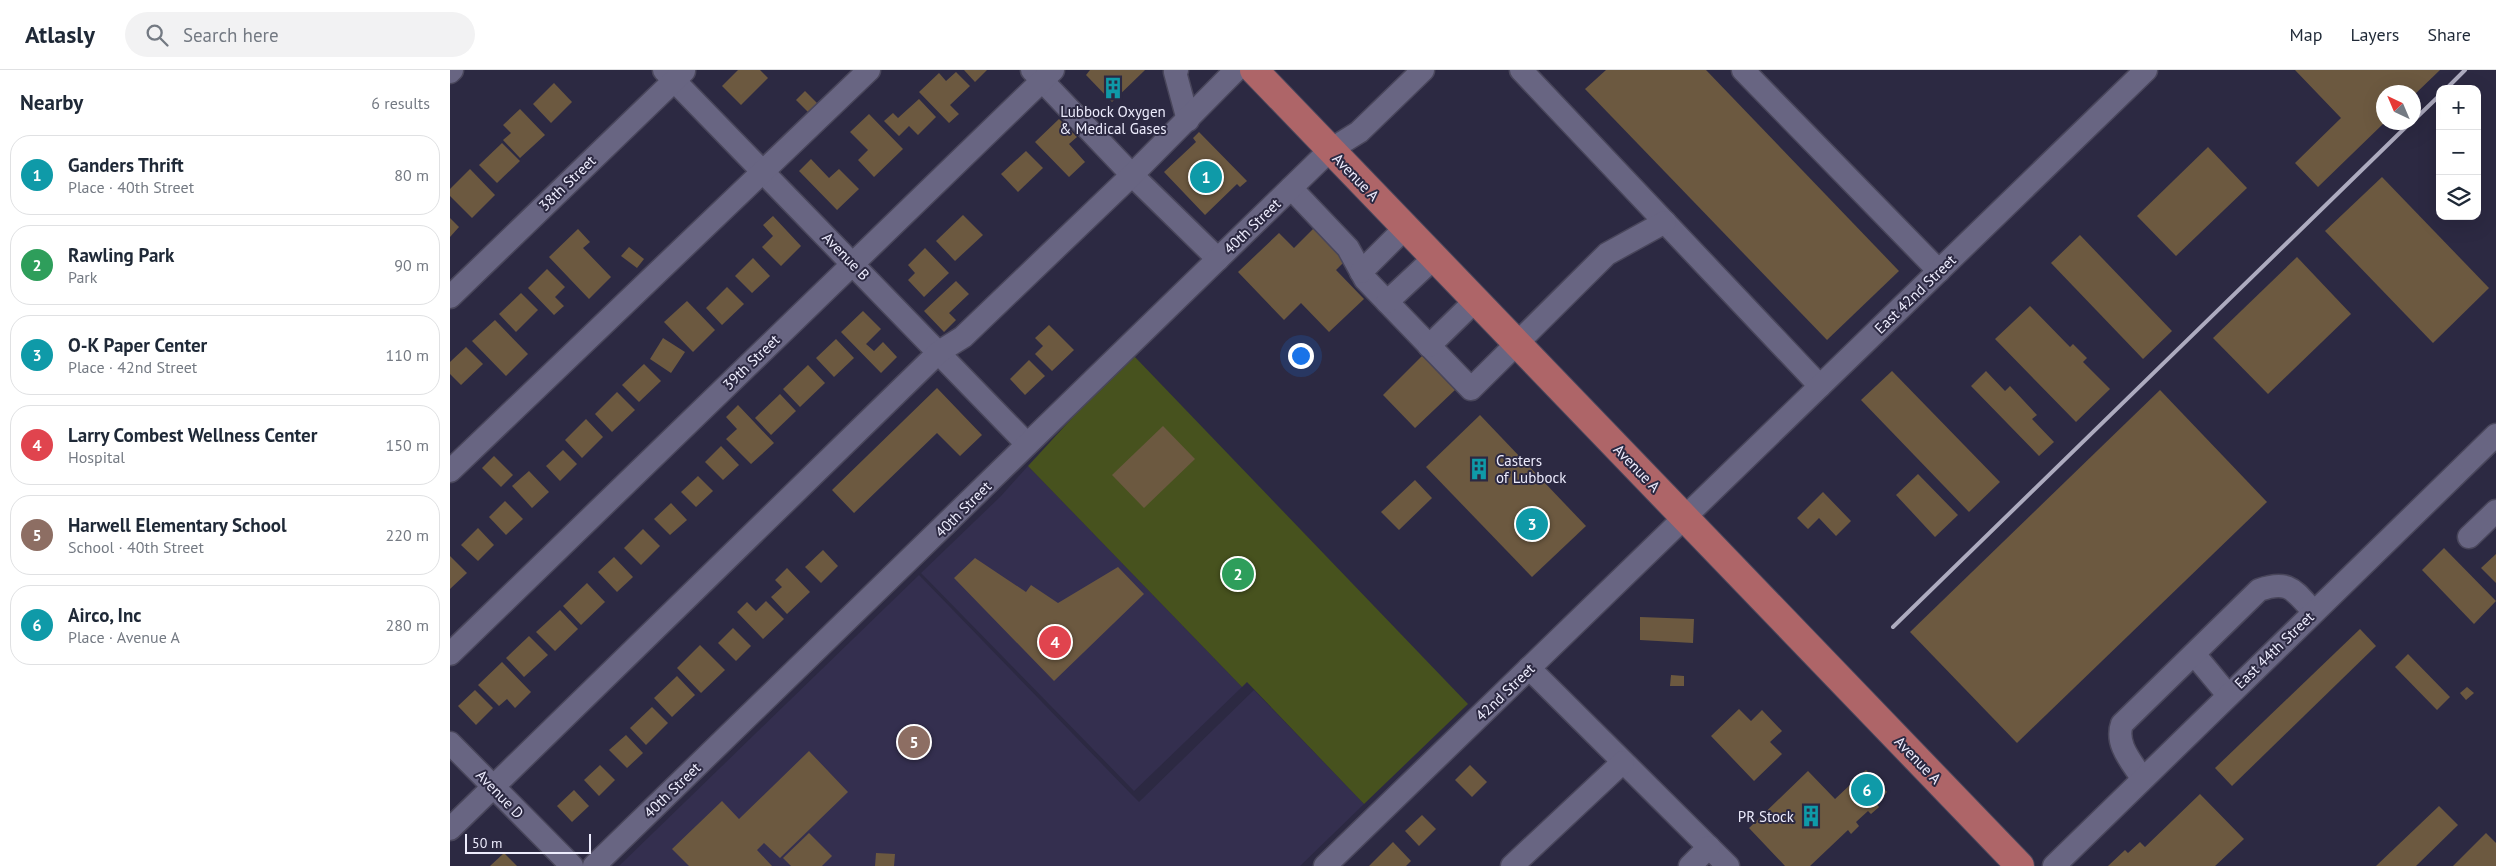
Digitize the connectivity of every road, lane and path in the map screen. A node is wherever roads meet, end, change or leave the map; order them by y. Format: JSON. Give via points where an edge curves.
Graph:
{"nodes":[{"id":1,"x":869,"y":70,"type":"edge"},
{"id":2,"x":1177,"y":70,"type":"edge"},
{"id":3,"x":1236,"y":70,"type":"edge"},
{"id":4,"x":1254,"y":70,"type":"edge"},
{"id":5,"x":1423,"y":70,"type":"edge"},
{"id":6,"x":1521,"y":70,"type":"edge"},
{"id":7,"x":1743,"y":70,"type":"edge"},
{"id":8,"x":2146,"y":70,"type":"edge"},
{"id":9,"x":674,"y":73,"type":"edge"},
{"id":10,"x":1042,"y":73,"type":"edge"},
{"id":11,"x":1188,"y":120,"type":"junction"},
{"id":12,"x":1330,"y":150,"type":"junction"},
{"id":13,"x":763,"y":171,"type":"junction"},
{"id":14,"x":1132,"y":175,"type":"junction"},
{"id":15,"x":1291,"y":188,"type":"junction"},
{"id":16,"x":1665,"y":222,"type":"junction"},
{"id":17,"x":1405,"y":228,"type":"junction"},
{"id":18,"x":1434,"y":258,"type":"junction"},
{"id":19,"x":1218,"y":259,"type":"junction"},
{"id":20,"x":854,"y":263,"type":"junction"},
{"id":21,"x":1939,"y":271,"type":"junction"},
{"id":22,"x":1361,"y":272,"type":"junction"},
{"id":23,"x":450,"y":297,"type":"edge"},
{"id":24,"x":1476,"y":301,"type":"junction"},
{"id":25,"x":1388,"y":302,"type":"junction"},
{"id":26,"x":1517,"y":344,"type":"junction"},
{"id":27,"x":1429,"y":346,"type":"junction"},
{"id":28,"x":939,"y":352,"type":"junction"},
{"id":29,"x":1820,"y":386,"type":"junction"},
{"id":30,"x":2496,"y":435,"type":"edge"},
{"id":31,"x":1028,"y":444,"type":"junction"},
{"id":32,"x":450,"y":471,"type":"edge"},
{"id":33,"x":2496,"y":511,"type":"edge"},
{"id":34,"x":1684,"y":517,"type":"junction"},
{"id":35,"x":2469,"y":537,"type":"dead end"},
{"id":36,"x":2314,"y":612,"type":"junction"},
{"id":37,"x":450,"y":654,"type":"edge"},
{"id":38,"x":2194,"y":654,"type":"junction"},
{"id":39,"x":1529,"y":668,"type":"junction"},
{"id":40,"x":2228,"y":695,"type":"junction"},
{"id":41,"x":450,"y":743,"type":"edge"},
{"id":42,"x":1623,"y":762,"type":"junction"},
{"id":43,"x":2142,"y":778,"type":"junction"},
{"id":44,"x":493,"y":788,"type":"junction"},
{"id":45,"x":450,"y":829,"type":"edge"},
{"id":46,"x":1709,"y":847,"type":"junction"},
{"id":47,"x":572,"y":866,"type":"edge"},
{"id":48,"x":594,"y":866,"type":"edge"},
{"id":49,"x":1325,"y":866,"type":"edge"},
{"id":50,"x":1512,"y":866,"type":"edge"},
{"id":51,"x":1690,"y":866,"type":"edge"},
{"id":52,"x":1728,"y":866,"type":"edge"},
{"id":53,"x":2020,"y":866,"type":"edge"},
{"id":54,"x":2054,"y":866,"type":"edge"}],
"edges":[{"from":1,"to":13,"type":"street"},
{"from":2,"to":11,"type":"street"},
{"from":3,"to":11,"type":"street"},
{"from":4,"to":12,"type":"main road","name":"Avenue A"},
{"from":5,"to":12,"type":"street","name":"40th Street","via":[[1359,132]]},
{"from":6,"to":16,"type":"street"},
{"from":7,"to":21,"type":"street"},
{"from":8,"to":21,"type":"street","name":"East 42nd Street"},
{"from":9,"to":13,"type":"street","name":"Avenue B"},
{"from":9,"to":23,"type":"street","name":"38th Street"},
{"from":10,"to":14,"type":"street"},
{"from":10,"to":20,"type":"street","name":"39th Street"},
{"from":11,"to":14,"type":"street"},
{"from":12,"to":15,"type":"street","name":"40th Street"},
{"from":12,"to":17,"type":"main road","name":"Avenue A"},
{"from":13,"to":20,"type":"street","name":"Avenue B"},
{"from":13,"to":32,"type":"street"},
{"from":14,"to":19,"type":"street"},
{"from":14,"to":28,"type":"street","via":[[963,337]]},
{"from":15,"to":19,"type":"street","name":"40th Street"},
{"from":15,"to":22,"type":"street","via":[[1348,248]]},
{"from":16,"to":26,"type":"street","via":[[1607,254]]},
{"from":16,"to":29,"type":"street"},
{"from":17,"to":18,"type":"main road","name":"Avenue A"},
{"from":17,"to":22,"type":"street"},
{"from":18,"to":24,"type":"main road","name":"Avenue A"},
{"from":18,"to":25,"type":"street"},
{"from":19,"to":31,"type":"street","name":"40th Street"},
{"from":20,"to":28,"type":"street","name":"Avenue B"},
{"from":20,"to":37,"type":"street","name":"39th Street"},
{"from":21,"to":29,"type":"street","name":"East 42nd Street"},
{"from":22,"to":25,"type":"street"},
{"from":24,"to":26,"type":"main road","name":"Avenue A"},
{"from":24,"to":27,"type":"street"},
{"from":25,"to":27,"type":"street"},
{"from":26,"to":27,"type":"street","via":[[1470,389]]},
{"from":26,"to":34,"type":"main road","name":"Avenue A"},
{"from":28,"to":31,"type":"street","name":"Avenue B"},
{"from":28,"to":44,"type":"street"},
{"from":29,"to":34,"type":"street","name":"East 42nd Street"},
{"from":30,"to":36,"type":"street","name":"East 44th Street"},
{"from":31,"to":48,"type":"street","name":"40th Street"},
{"from":33,"to":35,"type":"street"},
{"from":34,"to":39,"type":"street","name":"42nd Street"},
{"from":34,"to":53,"type":"main road","name":"Avenue A"},
{"from":36,"to":38,"type":"street","via":[[2291,588],[2275,584],[2260,590]]},
{"from":36,"to":40,"type":"street","name":"East 44th Street"},
{"from":38,"to":40,"type":"street"},
{"from":38,"to":43,"type":"street","via":[[2122,724],[2119,734],[2122,746]]},
{"from":39,"to":42,"type":"street"},
{"from":39,"to":49,"type":"street","name":"42nd Street"},
{"from":40,"to":43,"type":"street","name":"East 44th Street"},
{"from":41,"to":44,"type":"street","name":"Avenue D"},
{"from":42,"to":46,"type":"street"},
{"from":42,"to":50,"type":"street"},
{"from":43,"to":54,"type":"street","name":"East 44th Street"},
{"from":44,"to":45,"type":"street"},
{"from":44,"to":47,"type":"street","name":"Avenue D"},
{"from":46,"to":51,"type":"street"},
{"from":46,"to":52,"type":"street"}]}
